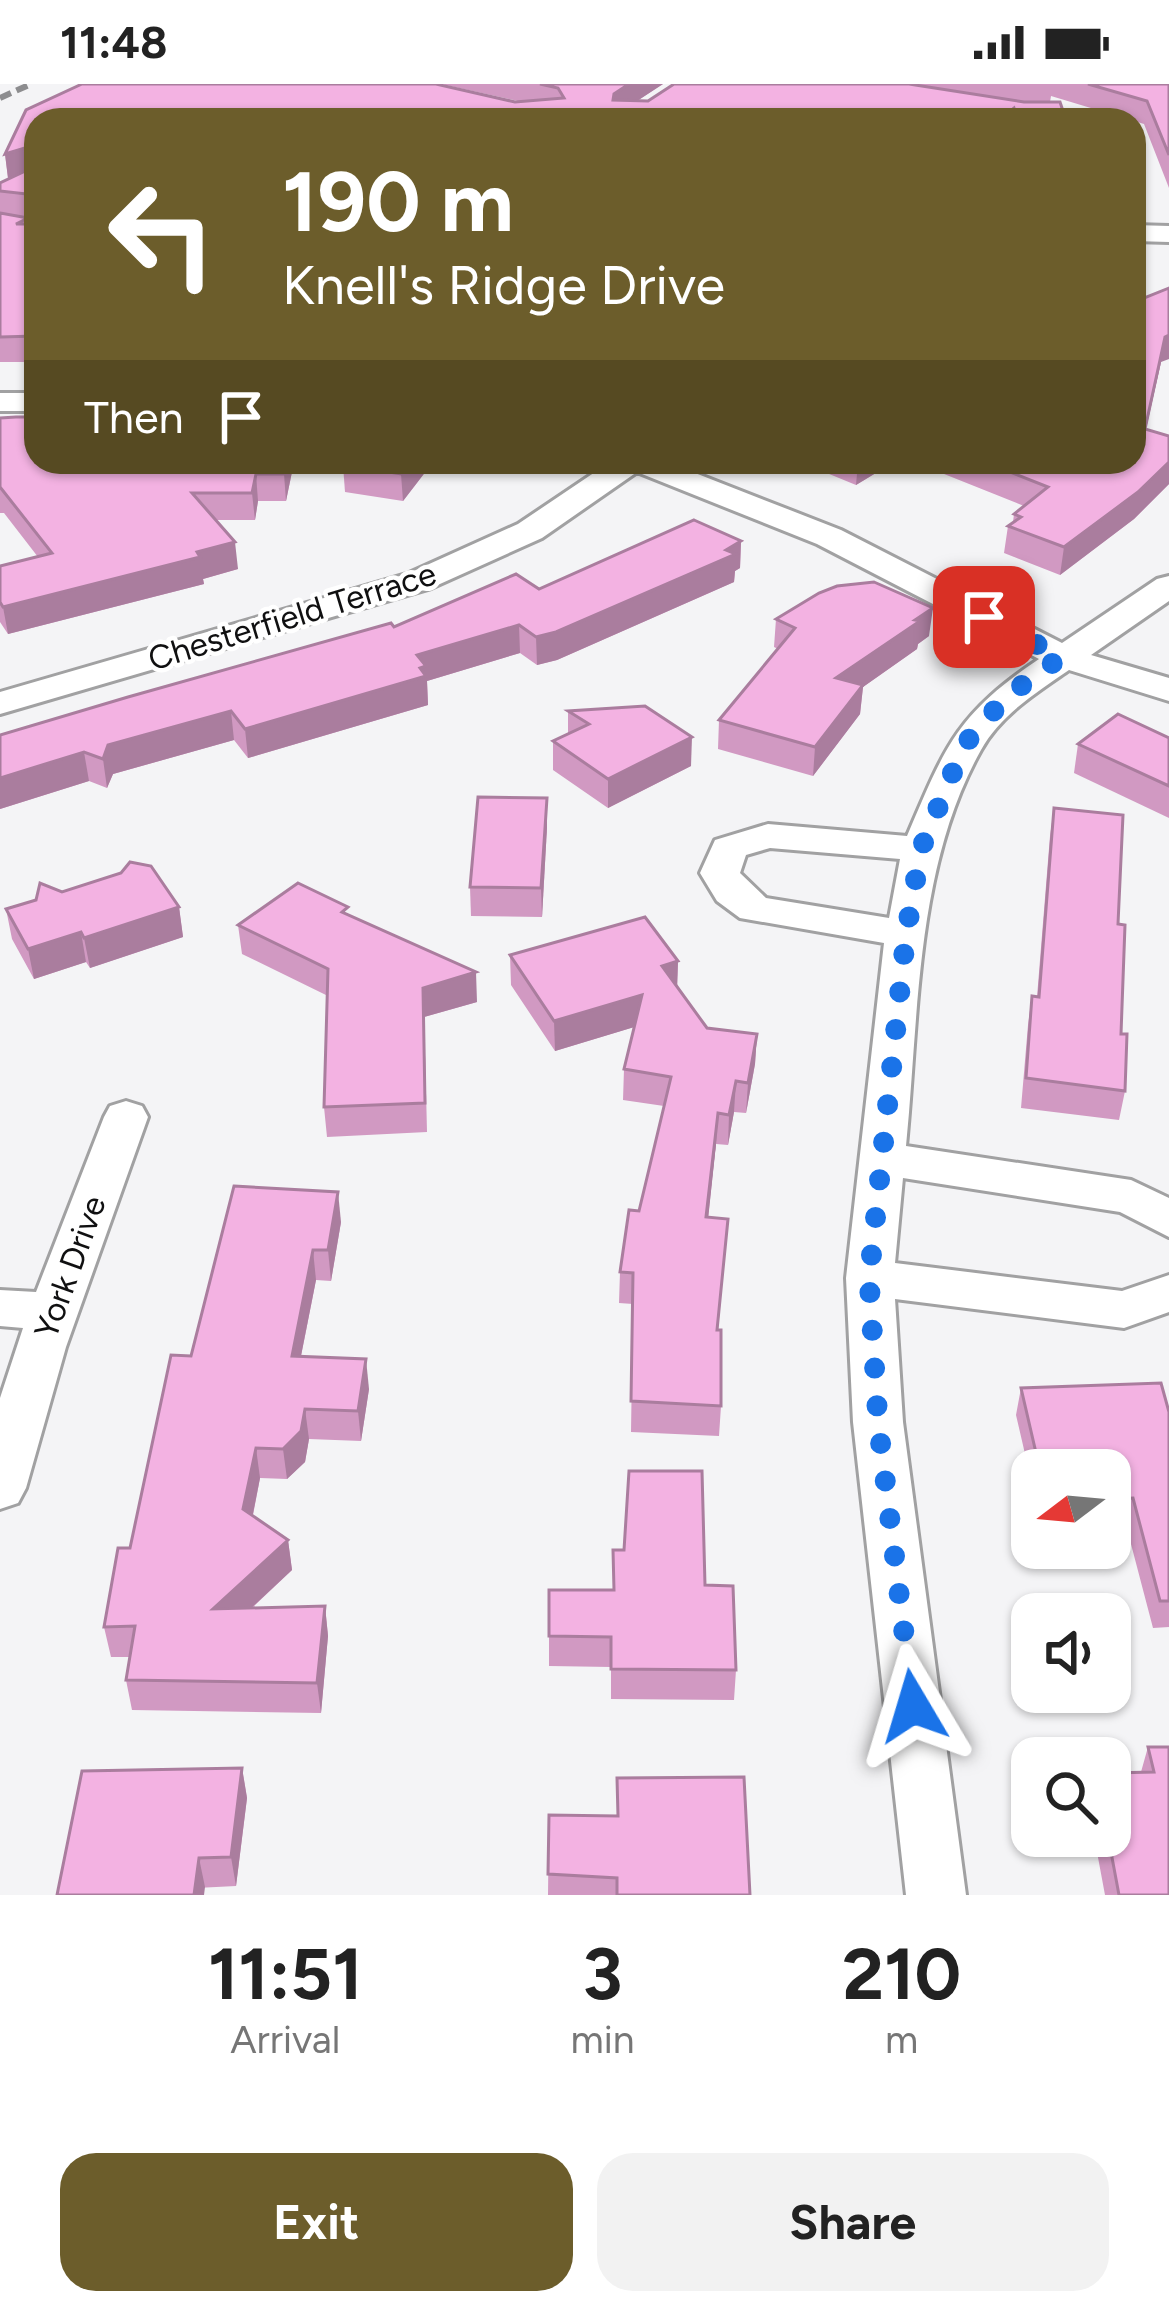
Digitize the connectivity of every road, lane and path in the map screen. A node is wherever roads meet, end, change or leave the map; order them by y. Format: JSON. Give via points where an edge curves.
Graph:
{"nodes":[{"id":1,"x":617,"y":474,"type":"edge"},
{"id":2,"x":666,"y":474,"type":"edge"},
{"id":3,"x":1169,"y":586,"type":"edge"},
{"id":4,"x":1061,"y":657,"type":"junction"},
{"id":5,"x":1169,"y":690,"type":"edge"},
{"id":6,"x":0,"y":703,"type":"edge"},
{"id":7,"x":921,"y":849,"type":"junction"},
{"id":8,"x":906,"y":934,"type":"junction"},
{"id":9,"x":126,"y":1117,"type":"dead end"},
{"id":10,"x":881,"y":1158,"type":"junction"},
{"id":11,"x":1169,"y":1220,"type":"edge"},
{"id":12,"x":869,"y":1278,"type":"junction"},
{"id":13,"x":1169,"y":1293,"type":"edge"},
{"id":14,"x":0,"y":1308,"type":"edge"},
{"id":15,"x":52,"y":1312,"type":"junction"},
{"id":16,"x":0,"y":1488,"type":"edge"},
{"id":17,"x":936,"y":1895,"type":"edge"}],
"edges":[{"from":1,"to":6,"type":"street","name":"Chesterfield Terrace","via":[[530,531],[419,581]]},
{"from":2,"to":4,"type":"street","via":[[830,538]]},
{"from":3,"to":4,"type":"street"},
{"from":4,"to":5,"type":"street"},
{"from":4,"to":7,"type":"street","via":[[1006,697],[964,745]]},
{"from":7,"to":8,"type":"street"},
{"from":7,"to":8,"type":"street","via":[[768,836],[729,848],[720,873],[754,909]]},
{"from":8,"to":10,"type":"street"},
{"from":9,"to":15,"type":"street","name":"York Drive"},
{"from":10,"to":11,"type":"street","via":[[1131,1197]]},
{"from":10,"to":12,"type":"street"},
{"from":12,"to":13,"type":"street","via":[[1124,1310]]},
{"from":12,"to":17,"type":"street","via":[[878,1422]]},
{"from":14,"to":15,"type":"street"},
{"from":15,"to":16,"type":"street","name":"York Drive"}]}
